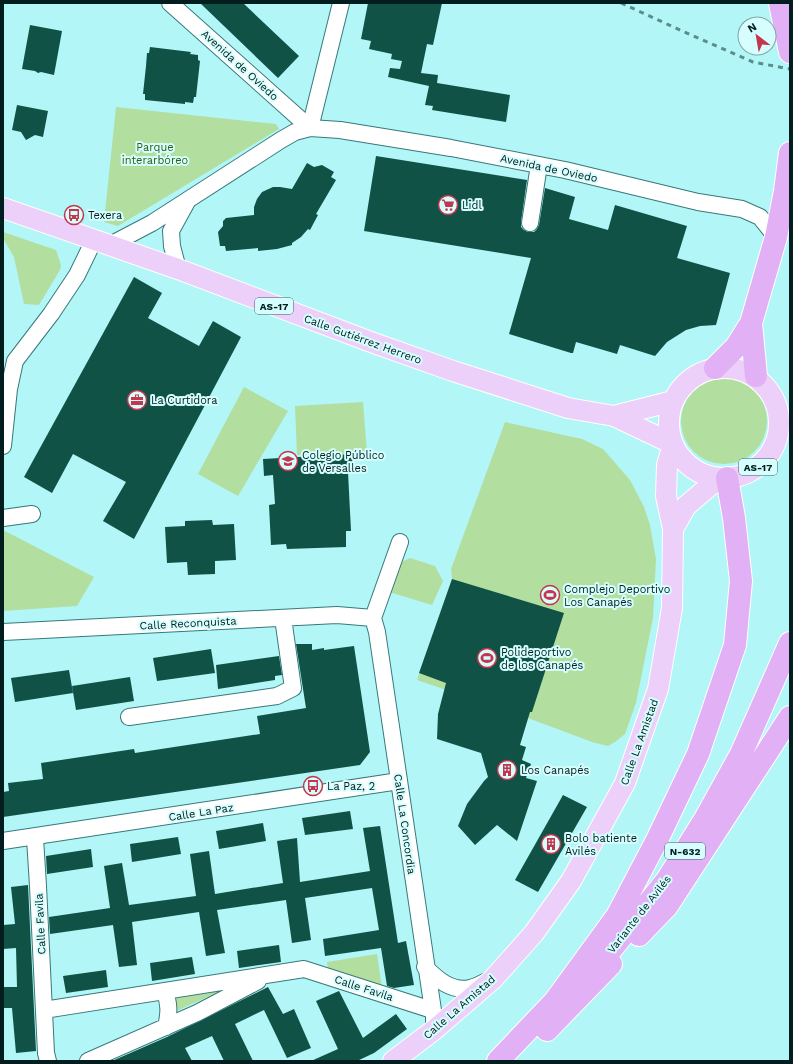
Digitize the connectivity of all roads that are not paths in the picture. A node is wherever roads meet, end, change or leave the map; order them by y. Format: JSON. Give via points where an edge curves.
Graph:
{"nodes":[{"id":1,"x":170,"y":3,"type":"edge"},
{"id":2,"x":341,"y":3,"type":"edge"},
{"id":3,"x":780,"y":3,"type":"edge"},
{"id":4,"x":790,"y":52,"type":"edge"},
{"id":5,"x":310,"y":128,"type":"junction"},
{"id":6,"x":790,"y":153,"type":"edge"},
{"id":7,"x":539,"y":165,"type":"junction"},
{"id":8,"x":189,"y":198,"type":"junction"},
{"id":9,"x":3,"y":208,"type":"edge"},
{"id":10,"x":530,"y":223,"type":"dead end"},
{"id":11,"x":776,"y":237,"type":"junction"},
{"id":12,"x":102,"y":242,"type":"junction"},
{"id":13,"x":178,"y":269,"type":"junction"},
{"id":14,"x":751,"y":323,"type":"junction"},
{"id":15,"x":715,"y":368,"type":"junction"},
{"id":16,"x":756,"y":376,"type":"junction"},
{"id":17,"x":782,"y":398,"type":"edge"},
{"id":18,"x":673,"y":401,"type":"junction"},
{"id":19,"x":614,"y":416,"type":"junction"},
{"id":20,"x":783,"y":437,"type":"edge"},
{"id":21,"x":673,"y":444,"type":"junction"},
{"id":22,"x":3,"y":446,"type":"edge"},
{"id":23,"x":723,"y":478,"type":"junction"},
{"id":24,"x":32,"y":514,"type":"dead end"},
{"id":25,"x":3,"y":518,"type":"edge"},
{"id":26,"x":673,"y":529,"type":"junction"},
{"id":27,"x":400,"y":542,"type":"dead end"},
{"id":28,"x":283,"y":618,"type":"junction"},
{"id":29,"x":373,"y":618,"type":"junction"},
{"id":30,"x":3,"y":632,"type":"edge"},
{"id":31,"x":790,"y":643,"type":"edge"},
{"id":32,"x":129,"y":717,"type":"dead end"},
{"id":33,"x":790,"y":717,"type":"edge"},
{"id":34,"x":399,"y":781,"type":"junction"},
{"id":35,"x":35,"y":838,"type":"junction"},
{"id":36,"x":3,"y":841,"type":"edge"},
{"id":37,"x":425,"y":967,"type":"junction"},
{"id":38,"x":271,"y":974,"type":"junction"},
{"id":39,"x":493,"y":978,"type":"junction"},
{"id":40,"x":164,"y":991,"type":"junction"},
{"id":41,"x":44,"y":1010,"type":"junction"},
{"id":42,"x":432,"y":1010,"type":"junction"},
{"id":43,"x":166,"y":1026,"type":"junction"},
{"id":44,"x":434,"y":1030,"type":"junction"},
{"id":45,"x":542,"y":1036,"type":"junction"},
{"id":46,"x":48,"y":1061,"type":"edge"},
{"id":47,"x":88,"y":1061,"type":"edge"},
{"id":48,"x":394,"y":1061,"type":"edge"},
{"id":49,"x":498,"y":1061,"type":"edge"},
{"id":50,"x":516,"y":1061,"type":"edge"}],
"edges":[{"from":1,"to":5,"type":"street","name":"Avenida de Oviedo"},
{"from":2,"to":5,"type":"street"},
{"from":3,"to":4,"type":"highway"},
{"from":5,"to":7,"type":"street","name":"Avenida de Oviedo","via":[[340,130]]},
{"from":5,"to":8,"type":"street","name":"Avenida de Oviedo","via":[[295,132],[281,140]]},
{"from":6,"to":11,"type":"highway"},
{"from":7,"to":10,"type":"street"},
{"from":7,"to":11,"type":"street","name":"Avenida de Oviedo","via":[[698,202],[742,209],[760,217]]},
{"from":8,"to":12,"type":"street","name":"Avenida de Oviedo","via":[[152,223]]},
{"from":8,"to":13,"type":"street","name":"Avenida de Oviedo","via":[[171,231]]},
{"from":9,"to":12,"type":"main road","name":"Calle Gutiérrez Herrero","number":"AS-17"},
{"from":11,"to":14,"type":"highway"},
{"from":12,"to":13,"type":"main road","name":"Calle Gutiérrez Herrero","number":"AS-17"},
{"from":12,"to":22,"type":"street","via":[[16,361],[9,389]]},
{"from":13,"to":19,"type":"main road","name":"Calle Gutiérrez Herrero","number":"AS-17","via":[[446,368],[568,408]]},
{"from":14,"to":15,"type":"highway","via":[[736,347]]},
{"from":14,"to":16,"type":"highway"},
{"from":15,"to":16,"type":"main road","number":"AS-17","via":[[738,369]]},
{"from":15,"to":18,"type":"main road","number":"AS-17","via":[[695,375],[682,386]]},
{"from":16,"to":17,"type":"main road","number":"AS-17"},
{"from":17,"to":20,"type":"main road","number":"AS-17","via":[[778,409]]},
{"from":18,"to":19,"type":"main road","number":"AS-17"},
{"from":18,"to":21,"type":"main road","number":"AS-17","via":[[669,418]]},
{"from":19,"to":21,"type":"main road","number":"AS-17"},
{"from":20,"to":23,"type":"main road","number":"AS-17","via":[[759,466],[739,476]]},
{"from":21,"to":23,"type":"main road","number":"AS-17","via":[[685,462],[701,473]]},
{"from":21,"to":26,"type":"main road","name":"Calle La Amistad","via":[[667,465],[666,496]]},
{"from":23,"to":26,"type":"main road","name":"Calle La Amistad","via":[[686,506]]},
{"from":23,"to":49,"type":"highway","via":[[734,518],[741,582],[735,645],[698,754],[617,916],[555,1001]]},
{"from":24,"to":25,"type":"street"},
{"from":26,"to":39,"type":"main road","name":"Calle La Amistad","via":[[672,608],[659,682],[625,784],[570,881],[534,933]]},
{"from":27,"to":29,"type":"street"},
{"from":28,"to":29,"type":"street","name":"Calle Reconquista","via":[[337,615]]},
{"from":28,"to":30,"type":"street","name":"Calle Reconquista"},
{"from":28,"to":32,"type":"street","via":[[293,688],[276,696]]},
{"from":29,"to":34,"type":"street","name":"Calle La Concordia"},
{"from":31,"to":45,"type":"highway","name":"Variante de Avilés","number":"N-632","via":[[740,754],[706,819],[671,874]]},
{"from":33,"to":45,"type":"highway","via":[[667,906]]},
{"from":34,"to":35,"type":"street","name":"Calle La Paz"},
{"from":34,"to":37,"type":"street","name":"Calle La Concordia"},
{"from":35,"to":36,"type":"street","name":"Calle La Paz"},
{"from":35,"to":41,"type":"street","name":"Calle Favila"},
{"from":37,"to":39,"type":"street","via":[[437,979],[455,988],[470,988]]},
{"from":37,"to":42,"type":"street","name":"Calle La Concordia"},
{"from":38,"to":40,"type":"street","name":"Calle Favila"},
{"from":38,"to":42,"type":"street","name":"Calle Favila","via":[[304,969]]},
{"from":38,"to":43,"type":"street","name":"Calle Favila"},
{"from":39,"to":44,"type":"main road","name":"Calle La Amistad"},
{"from":40,"to":41,"type":"street","name":"Calle Favila"},
{"from":40,"to":43,"type":"street","via":[[169,1006]]},
{"from":41,"to":46,"type":"street","name":"Calle Favila"},
{"from":42,"to":44,"type":"street","name":"Calle La Concordia"},
{"from":43,"to":47,"type":"street","name":"Calle Favila"},
{"from":44,"to":48,"type":"main road","name":"Calle La Amistad"},
{"from":45,"to":50,"type":"highway","name":"Variante de Avilés","number":"N-632"}]}
